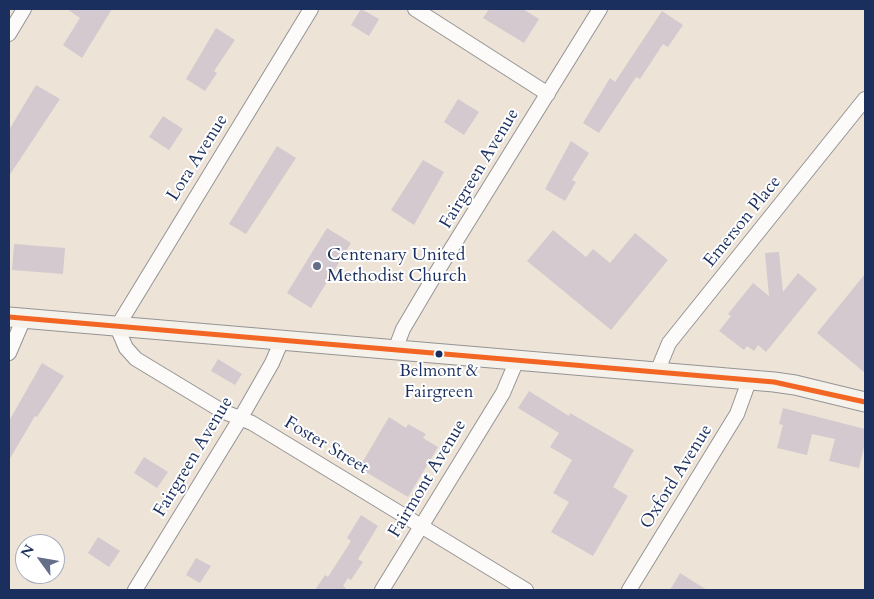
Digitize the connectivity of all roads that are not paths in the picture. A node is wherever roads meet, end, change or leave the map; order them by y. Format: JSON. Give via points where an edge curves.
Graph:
{"nodes":[{"id":1,"x":24,"y":9,"type":"edge"},
{"id":2,"x":311,"y":9,"type":"edge"},
{"id":3,"x":415,"y":9,"type":"edge"},
{"id":4,"x":600,"y":9,"type":"edge"},
{"id":5,"x":9,"y":34,"type":"edge"},
{"id":6,"x":548,"y":94,"type":"junction"},
{"id":7,"x":865,"y":99,"type":"edge"},
{"id":8,"x":16,"y":318,"type":"edge"},
{"id":9,"x":117,"y":327,"type":"junction"},
{"id":10,"x":282,"y":340,"type":"junction"},
{"id":11,"x":396,"y":350,"type":"junction"},
{"id":12,"x":9,"y":353,"type":"edge"},
{"id":13,"x":517,"y":360,"type":"junction"},
{"id":14,"x":657,"y":372,"type":"junction"},
{"id":15,"x":749,"y":380,"type":"junction"},
{"id":16,"x":865,"y":402,"type":"edge"},
{"id":17,"x":240,"y":419,"type":"junction"},
{"id":18,"x":421,"y":526,"type":"junction"},
{"id":19,"x":135,"y":590,"type":"edge"},
{"id":20,"x":382,"y":590,"type":"edge"},
{"id":21,"x":526,"y":590,"type":"edge"},
{"id":22,"x":629,"y":590,"type":"edge"}],
"edges":[{"from":1,"to":5,"type":"street"},
{"from":2,"to":9,"type":"street","name":"Lora Avenue"},
{"from":3,"to":6,"type":"street"},
{"from":4,"to":6,"type":"street","name":"Fairgreen Avenue"},
{"from":6,"to":11,"type":"street","name":"Fairgreen Avenue","via":[[403,329]]},
{"from":7,"to":14,"type":"street","name":"Emerson Place","via":[[669,343]]},
{"from":8,"to":9,"type":"main road"},
{"from":8,"to":12,"type":"street"},
{"from":9,"to":10,"type":"main road"},
{"from":9,"to":17,"type":"street","name":"Foster Street","via":[[126,348],[136,359]]},
{"from":10,"to":11,"type":"main road"},
{"from":10,"to":17,"type":"street","name":"Fairgreen Avenue"},
{"from":11,"to":13,"type":"main road"},
{"from":13,"to":14,"type":"main road"},
{"from":13,"to":18,"type":"street","name":"Fairmont Avenue","via":[[503,392]]},
{"from":14,"to":15,"type":"main road"},
{"from":15,"to":16,"type":"main road","via":[[795,384]]},
{"from":15,"to":22,"type":"street","name":"Oxford Avenue","via":[[737,414]]},
{"from":17,"to":18,"type":"street","name":"Foster Street","via":[[252,423]]},
{"from":17,"to":19,"type":"street","name":"Fairgreen Avenue"},
{"from":18,"to":20,"type":"street","name":"Fairmont Avenue"},
{"from":18,"to":21,"type":"street","name":"Foster Street"}]}
